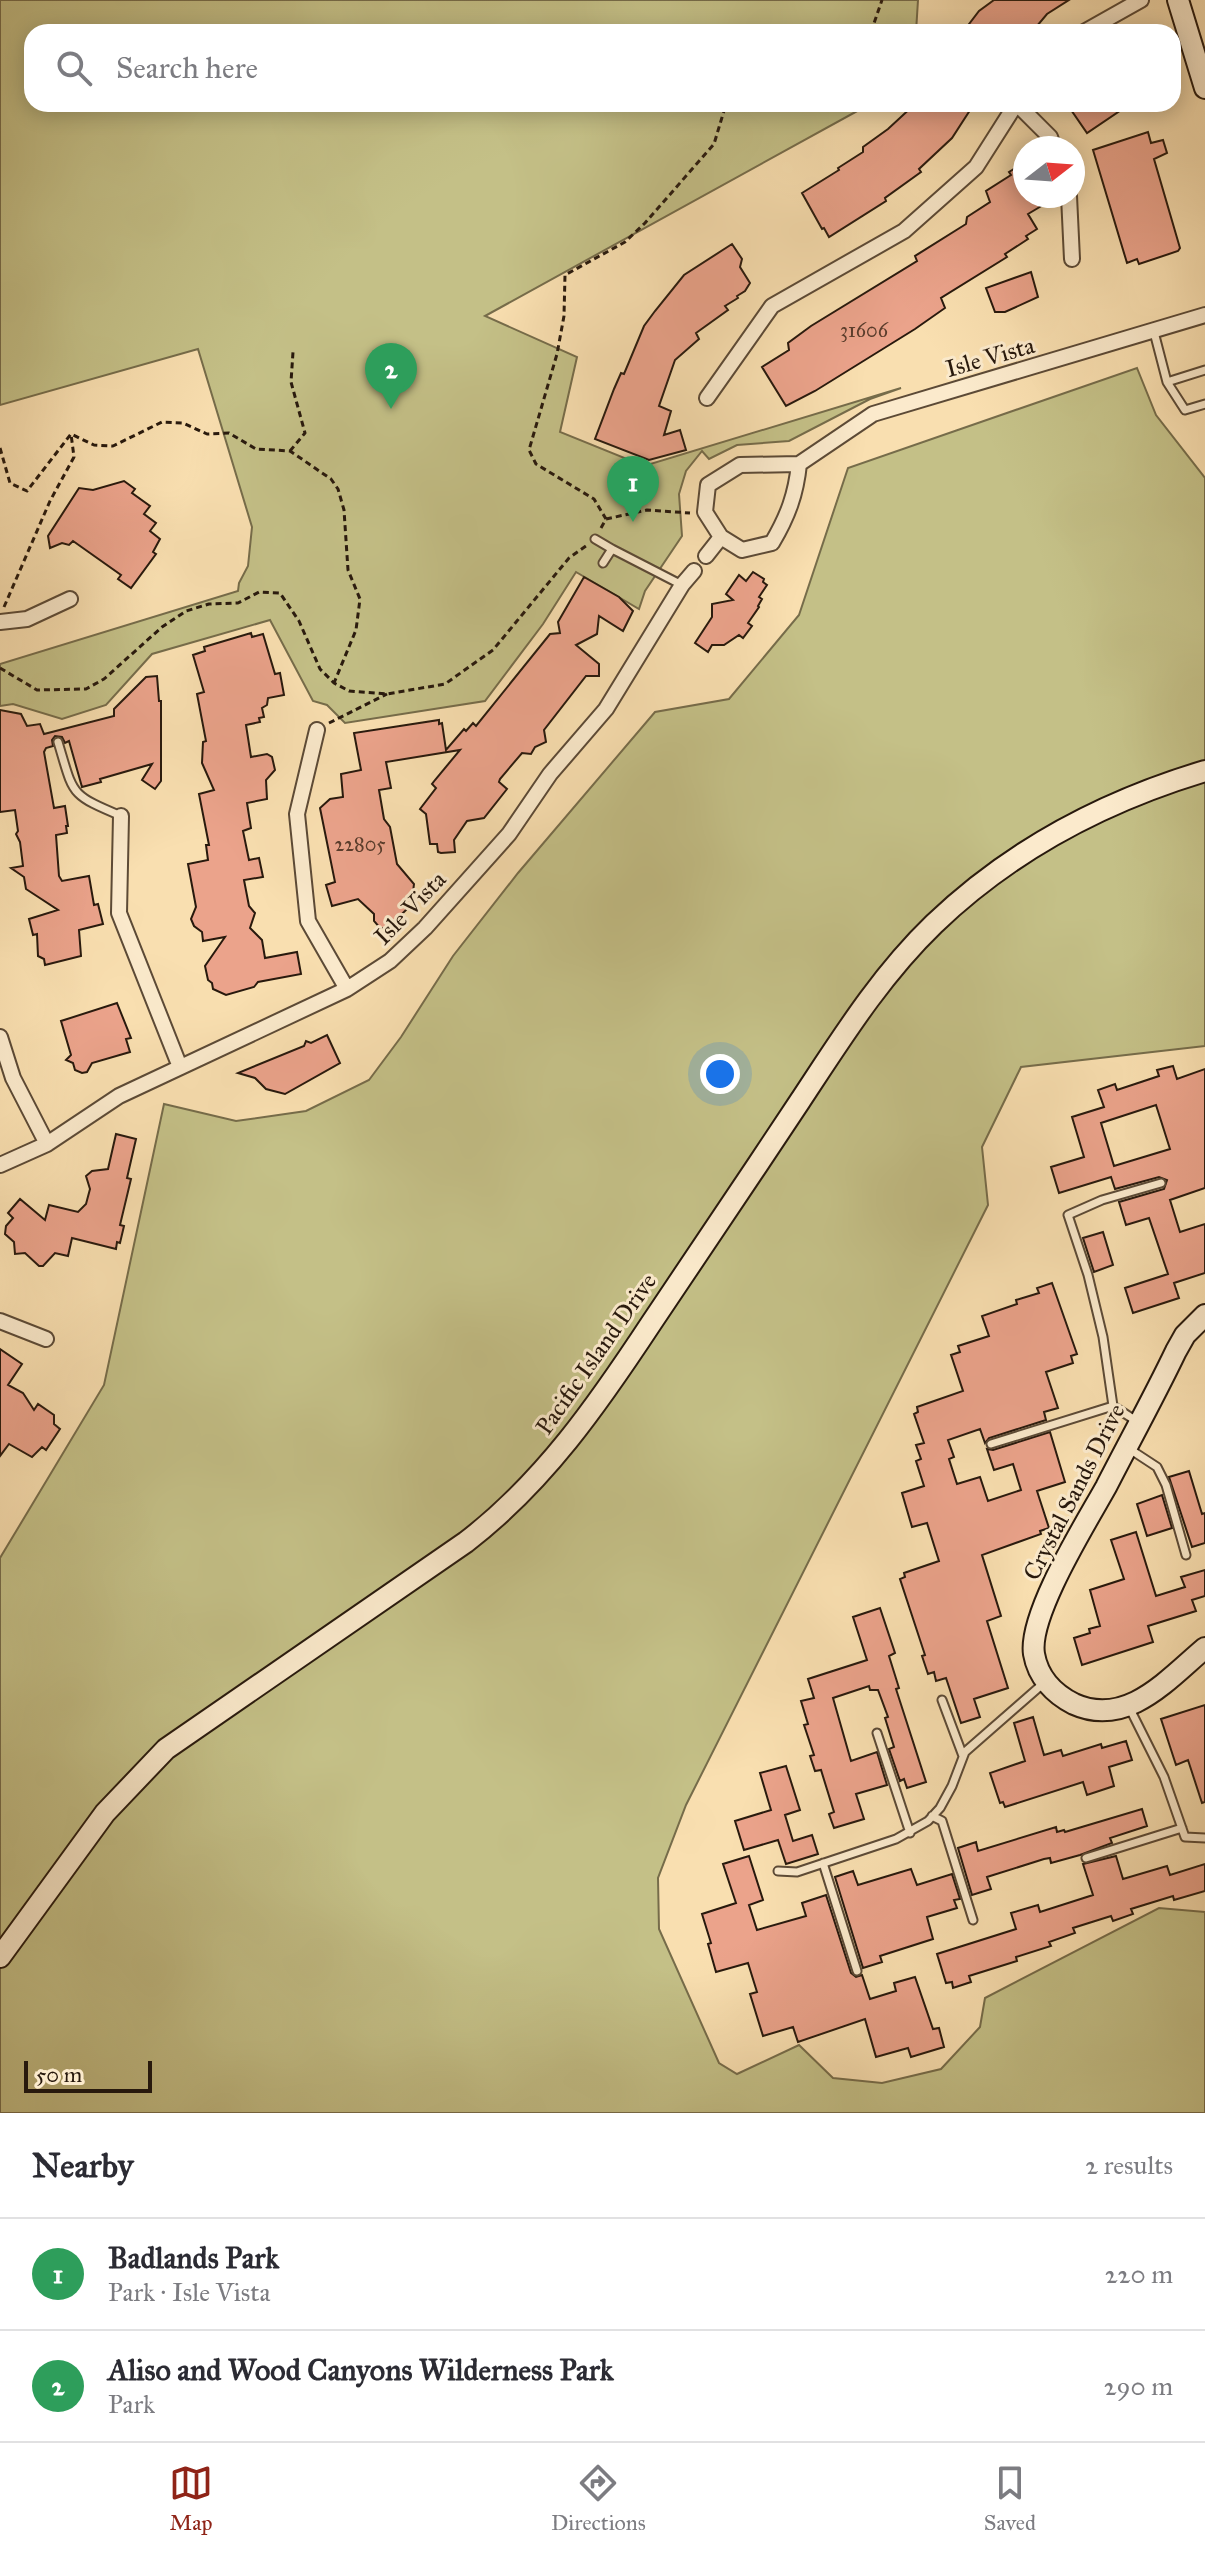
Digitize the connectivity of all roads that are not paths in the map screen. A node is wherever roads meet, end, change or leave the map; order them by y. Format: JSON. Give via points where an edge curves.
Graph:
{"nodes":[{"id":1,"x":1141,"y":0,"type":"edge"},
{"id":2,"x":1178,"y":0,"type":"edge"},
{"id":3,"x":1098,"y":24,"type":"edge"},
{"id":4,"x":1205,"y":88,"type":"edge"},
{"id":5,"x":1011,"y":112,"type":"edge"},
{"id":6,"x":1024,"y":112,"type":"edge"},
{"id":7,"x":1049,"y":136,"type":"edge"},
{"id":8,"x":1070,"y":208,"type":"edge"},
{"id":9,"x":1072,"y":259,"type":"dead end"},
{"id":10,"x":1205,"y":315,"type":"edge"},
{"id":11,"x":1154,"y":332,"type":"junction"},
{"id":12,"x":1205,"y":370,"type":"edge"},
{"id":13,"x":1167,"y":382,"type":"junction"},
{"id":14,"x":707,"y":398,"type":"dead end"},
{"id":15,"x":1205,"y":404,"type":"edge"},
{"id":16,"x":799,"y":464,"type":"junction"},
{"id":17,"x":721,"y":537,"type":"junction"},
{"id":18,"x":595,"y":539,"type":"road end"},
{"id":19,"x":612,"y":549,"type":"junction"},
{"id":20,"x":706,"y":556,"type":"dead end"},
{"id":21,"x":603,"y":563,"type":"dead end"},
{"id":22,"x":694,"y":571,"type":"dead end"},
{"id":23,"x":682,"y":585,"type":"junction"},
{"id":24,"x":70,"y":599,"type":"dead end"},
{"id":25,"x":0,"y":620,"type":"edge"},
{"id":26,"x":317,"y":730,"type":"road end"},
{"id":27,"x":58,"y":742,"type":"dead end"},
{"id":28,"x":1205,"y":771,"type":"edge"},
{"id":29,"x":121,"y":816,"type":"joint"},
{"id":30,"x":347,"y":989,"type":"junction"},
{"id":31,"x":0,"y":1037,"type":"edge"},
{"id":32,"x":180,"y":1067,"type":"junction"},
{"id":33,"x":47,"y":1144,"type":"junction"},
{"id":34,"x":0,"y":1165,"type":"edge"},
{"id":35,"x":1161,"y":1183,"type":"dead end"},
{"id":36,"x":1205,"y":1315,"type":"edge"},
{"id":37,"x":0,"y":1321,"type":"edge"},
{"id":38,"x":46,"y":1339,"type":"dead end"},
{"id":39,"x":1113,"y":1406,"type":"junction"},
{"id":40,"x":1139,"y":1423,"type":"junction"},
{"id":41,"x":991,"y":1444,"type":"dead end"},
{"id":42,"x":1127,"y":1447,"type":"junction"},
{"id":43,"x":1186,"y":1555,"type":"dead end"},
{"id":44,"x":1205,"y":1648,"type":"edge"},
{"id":45,"x":1046,"y":1682,"type":"junction"},
{"id":46,"x":942,"y":1700,"type":"dead end"},
{"id":47,"x":1129,"y":1707,"type":"junction"},
{"id":48,"x":877,"y":1733,"type":"dead end"},
{"id":49,"x":963,"y":1756,"type":"junction"},
{"id":50,"x":932,"y":1816,"type":"junction"},
{"id":51,"x":1182,"y":1828,"type":"junction"},
{"id":52,"x":910,"y":1833,"type":"junction"},
{"id":53,"x":1205,"y":1838,"type":"edge"},
{"id":54,"x":1086,"y":1858,"type":"dead end"},
{"id":55,"x":823,"y":1863,"type":"junction"},
{"id":56,"x":778,"y":1871,"type":"dead end"},
{"id":57,"x":973,"y":1920,"type":"dead end"},
{"id":58,"x":0,"y":1957,"type":"edge"},
{"id":59,"x":857,"y":1971,"type":"dead end"}],
"edges":[{"from":1,"to":3,"type":"street"},
{"from":2,"to":4,"type":"main road"},
{"from":5,"to":14,"type":"street","via":[[976,167],[904,231],[772,306]]},
{"from":6,"to":7,"type":"street"},
{"from":8,"to":9,"type":"street"},
{"from":10,"to":11,"type":"street","name":"Isle Vista"},
{"from":11,"to":13,"type":"lane"},
{"from":11,"to":16,"type":"street","name":"Isle Vista","via":[[873,414]]},
{"from":12,"to":13,"type":"lane"},
{"from":13,"to":15,"type":"lane","via":[[1185,410]]},
{"from":16,"to":17,"type":"street","via":[[792,504],[772,543],[742,550]]},
{"from":16,"to":17,"type":"street","via":[[740,465],[708,485],[705,512]]},
{"from":17,"to":20,"type":"street"},
{"from":18,"to":19,"type":"lane"},
{"from":19,"to":21,"type":"lane"},
{"from":19,"to":23,"type":"lane"},
{"from":22,"to":23,"type":"street","name":"Isle Vista"},
{"from":23,"to":30,"type":"street","name":"Isle Vista","via":[[606,709],[550,774],[509,834],[399,953]]},
{"from":24,"to":25,"type":"street","via":[[27,619]]},
{"from":26,"to":30,"type":"street","via":[[297,814],[308,921]]},
{"from":27,"to":29,"type":"lane","via":[[72,788],[85,801]]},
{"from":28,"to":58,"type":"main road","name":"Pacific Island Drive","via":[[1119,801],[1033,846],[935,923],[876,986],[598,1404],[533,1483],[466,1542],[166,1749],[105,1813]]},
{"from":29,"to":32,"type":"street","via":[[119,913]]},
{"from":30,"to":32,"type":"street","name":"Isle Vista"},
{"from":31,"to":33,"type":"street","via":[[13,1078]]},
{"from":32,"to":33,"type":"street","name":"Isle Vista","via":[[119,1096]]},
{"from":33,"to":34,"type":"street","name":"Isle Vista"},
{"from":35,"to":39,"type":"lane","via":[[1068,1215],[1103,1337]]},
{"from":36,"to":40,"type":"main road","name":"Crystal Sands Drive","via":[[1180,1343]]},
{"from":37,"to":38,"type":"street"},
{"from":39,"to":40,"type":"lane"},
{"from":39,"to":41,"type":"lane"},
{"from":40,"to":42,"type":"main road","name":"Crystal Sands Drive"},
{"from":42,"to":43,"type":"lane","via":[[1157,1467]]},
{"from":42,"to":45,"type":"main road","name":"Crystal Sands Drive","via":[[1052,1587],[1035,1631],[1034,1652]]},
{"from":44,"to":47,"type":"main road"},
{"from":45,"to":47,"type":"main road","name":"Crystal Sands Drive","via":[[1063,1699],[1087,1709],[1112,1712]]},
{"from":45,"to":49,"type":"lane"},
{"from":46,"to":49,"type":"lane"},
{"from":47,"to":51,"type":"lane"},
{"from":48,"to":52,"type":"lane"},
{"from":49,"to":50,"type":"lane"},
{"from":50,"to":52,"type":"lane"},
{"from":50,"to":57,"type":"lane","via":[[942,1821]]},
{"from":51,"to":53,"type":"lane","via":[[1185,1837]]},
{"from":51,"to":54,"type":"lane"},
{"from":52,"to":55,"type":"lane"},
{"from":55,"to":56,"type":"lane","via":[[797,1872]]},
{"from":55,"to":59,"type":"lane"}]}
